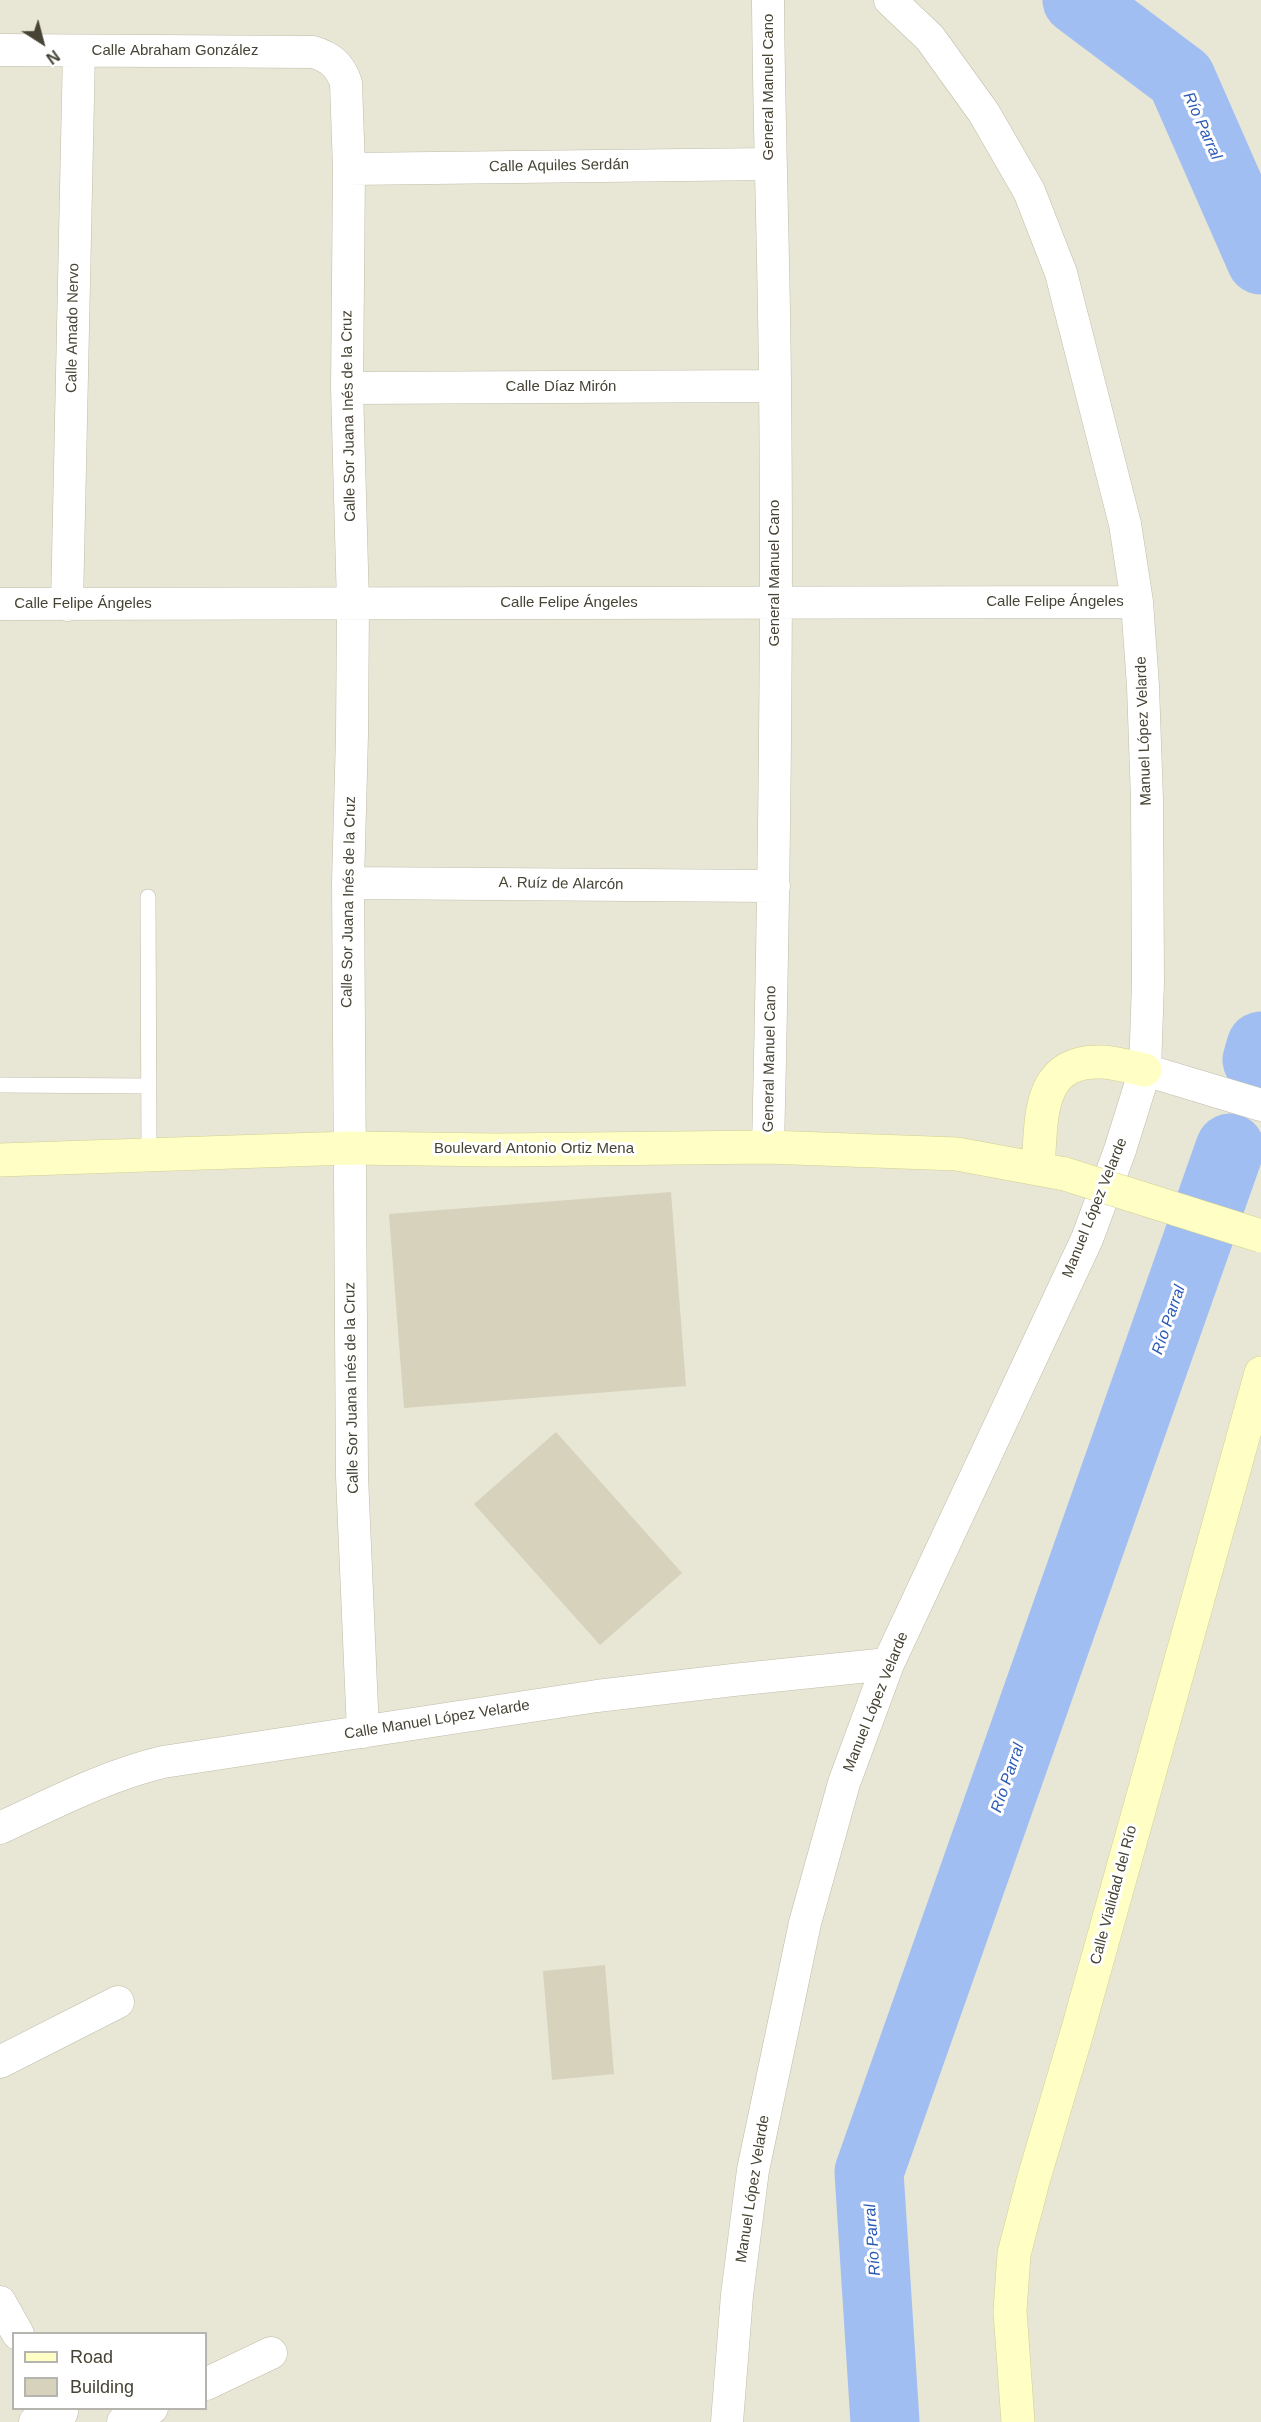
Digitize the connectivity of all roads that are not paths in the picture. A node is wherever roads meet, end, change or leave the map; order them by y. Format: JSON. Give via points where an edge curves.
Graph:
{"nodes":[{"id":1,"x":768,"y":0,"type":"edge"},
{"id":2,"x":890,"y":0,"type":"edge"},
{"id":3,"x":0,"y":50,"type":"edge"},
{"id":4,"x":79,"y":51,"type":"junction"},
{"id":5,"x":342,"y":72,"type":"joint"},
{"id":6,"x":770,"y":164,"type":"junction"},
{"id":7,"x":349,"y":169,"type":"junction"},
{"id":8,"x":775,"y":386,"type":"junction"},
{"id":9,"x":347,"y":388,"type":"junction"},
{"id":10,"x":775,"y":602,"type":"junction"},
{"id":11,"x":1137,"y":602,"type":"junction"},
{"id":12,"x":0,"y":604,"type":"edge"},
{"id":13,"x":67,"y":605,"type":"junction"},
{"id":14,"x":353,"y":605,"type":"junction"},
{"id":15,"x":348,"y":883,"type":"junction"},
{"id":16,"x":774,"y":886,"type":"junction"},
{"id":17,"x":148,"y":897,"type":"dead end"},
{"id":18,"x":1145,"y":1070,"type":"junction"},
{"id":19,"x":0,"y":1085,"type":"edge"},
{"id":20,"x":149,"y":1086,"type":"junction"},
{"id":21,"x":1261,"y":1105,"type":"edge"},
{"id":22,"x":768,"y":1147,"type":"junction"},
{"id":23,"x":349,"y":1148,"type":"junction"},
{"id":24,"x":149,"y":1155,"type":"junction"},
{"id":25,"x":0,"y":1160,"type":"edge"},
{"id":26,"x":1052,"y":1171,"type":"junction"},
{"id":27,"x":1261,"y":1236,"type":"edge"},
{"id":28,"x":1261,"y":1373,"type":"edge"},
{"id":29,"x":888,"y":1664,"type":"junction"},
{"id":30,"x":363,"y":1732,"type":"junction"},
{"id":31,"x":0,"y":1828,"type":"edge"},
{"id":32,"x":117,"y":2002,"type":"dead end"},
{"id":33,"x":0,"y":2062,"type":"edge"},
{"id":34,"x":0,"y":2302,"type":"edge"},
{"id":35,"x":17,"y":2332,"type":"edge"},
{"id":36,"x":271,"y":2353,"type":"dead end"},
{"id":37,"x":207,"y":2384,"type":"edge"},
{"id":38,"x":150,"y":2410,"type":"edge"},
{"id":39,"x":123,"y":2422,"type":"edge"},
{"id":40,"x":727,"y":2422,"type":"edge"},
{"id":41,"x":1018,"y":2422,"type":"edge"}],
"edges":[{"from":1,"to":6,"type":"street","name":"General Manuel Cano"},
{"from":2,"to":11,"type":"street","name":"Manuel López Velarde","via":[[930,38],[984,113],[1029,191],[1061,273],[1125,524]]},
{"from":3,"to":4,"type":"street","name":"Calle Abraham González"},
{"from":4,"to":5,"type":"street","name":"Calle Abraham González","via":[[312,52],[335,63]]},
{"from":4,"to":13,"type":"street","name":"Calle Amado Nervo"},
{"from":5,"to":7,"type":"street","name":"Calle Sor Juana Inés de la Cruz","via":[[346,83]]},
{"from":6,"to":7,"type":"street","name":"Calle Aquiles Serdán"},
{"from":6,"to":8,"type":"street","name":"General Manuel Cano"},
{"from":7,"to":9,"type":"street","name":"Calle Sor Juana Inés de la Cruz"},
{"from":8,"to":9,"type":"street","name":"Calle Díaz Mirón"},
{"from":8,"to":10,"type":"street","name":"General Manuel Cano"},
{"from":9,"to":14,"type":"street","name":"Calle Sor Juana Inés de la Cruz"},
{"from":10,"to":11,"type":"street","name":"Calle Felipe Ángeles"},
{"from":10,"to":14,"type":"street","name":"Calle Felipe Ángeles"},
{"from":10,"to":16,"type":"street","name":"General Manuel Cano"},
{"from":11,"to":18,"type":"street","name":"Manuel López Velarde","via":[[1147,800]]},
{"from":12,"to":13,"type":"street","name":"Calle Felipe Ángeles"},
{"from":13,"to":14,"type":"street","name":"Calle Felipe Ángeles"},
{"from":14,"to":15,"type":"street","name":"Calle Sor Juana Inés de la Cruz"},
{"from":15,"to":16,"type":"street","name":"A. Ruíz de Alarcón"},
{"from":15,"to":23,"type":"street","name":"Calle Sor Juana Inés de la Cruz"},
{"from":16,"to":22,"type":"street","name":"General Manuel Cano"},
{"from":17,"to":20,"type":"lane"},
{"from":18,"to":21,"type":"street"},
{"from":18,"to":26,"type":"main road","via":[[1104,1062],[1085,1063],[1066,1069],[1054,1080],[1042,1110]]},
{"from":18,"to":29,"type":"street","name":"Manuel López Velarde","via":[[1086,1239]]},
{"from":19,"to":20,"type":"lane"},
{"from":20,"to":24,"type":"lane"},
{"from":22,"to":23,"type":"main road","name":"Boulevard Antonio Ortiz Mena"},
{"from":22,"to":26,"type":"main road","name":"Boulevard Antonio Ortiz Mena","via":[[957,1154]]},
{"from":23,"to":24,"type":"main road","name":"Boulevard Antonio Ortiz Mena"},
{"from":23,"to":30,"type":"street","name":"Calle Sor Juana Inés de la Cruz","via":[[352,1476]]},
{"from":24,"to":25,"type":"main road","name":"Boulevard Antonio Ortiz Mena"},
{"from":26,"to":27,"type":"main road","name":"Boulevard Antonio Ortiz Mena","bridge":true},
{"from":28,"to":41,"type":"main road","name":"Calle Vialidad del Río","via":[[1014,2254],[1010,2311]]},
{"from":29,"to":30,"type":"street","name":"Calle Manuel López Velarde","via":[[597,1696]]},
{"from":29,"to":40,"type":"street","name":"Manuel López Velarde","via":[[844,1783],[805,1923],[753,2170],[737,2295]]},
{"from":30,"to":31,"type":"street","name":"Calle Manuel López Velarde","via":[[132,1770]]},
{"from":32,"to":33,"type":"street"},
{"from":34,"to":35,"type":"street"},
{"from":36,"to":37,"type":"street"},
{"from":38,"to":39,"type":"street"}]}
